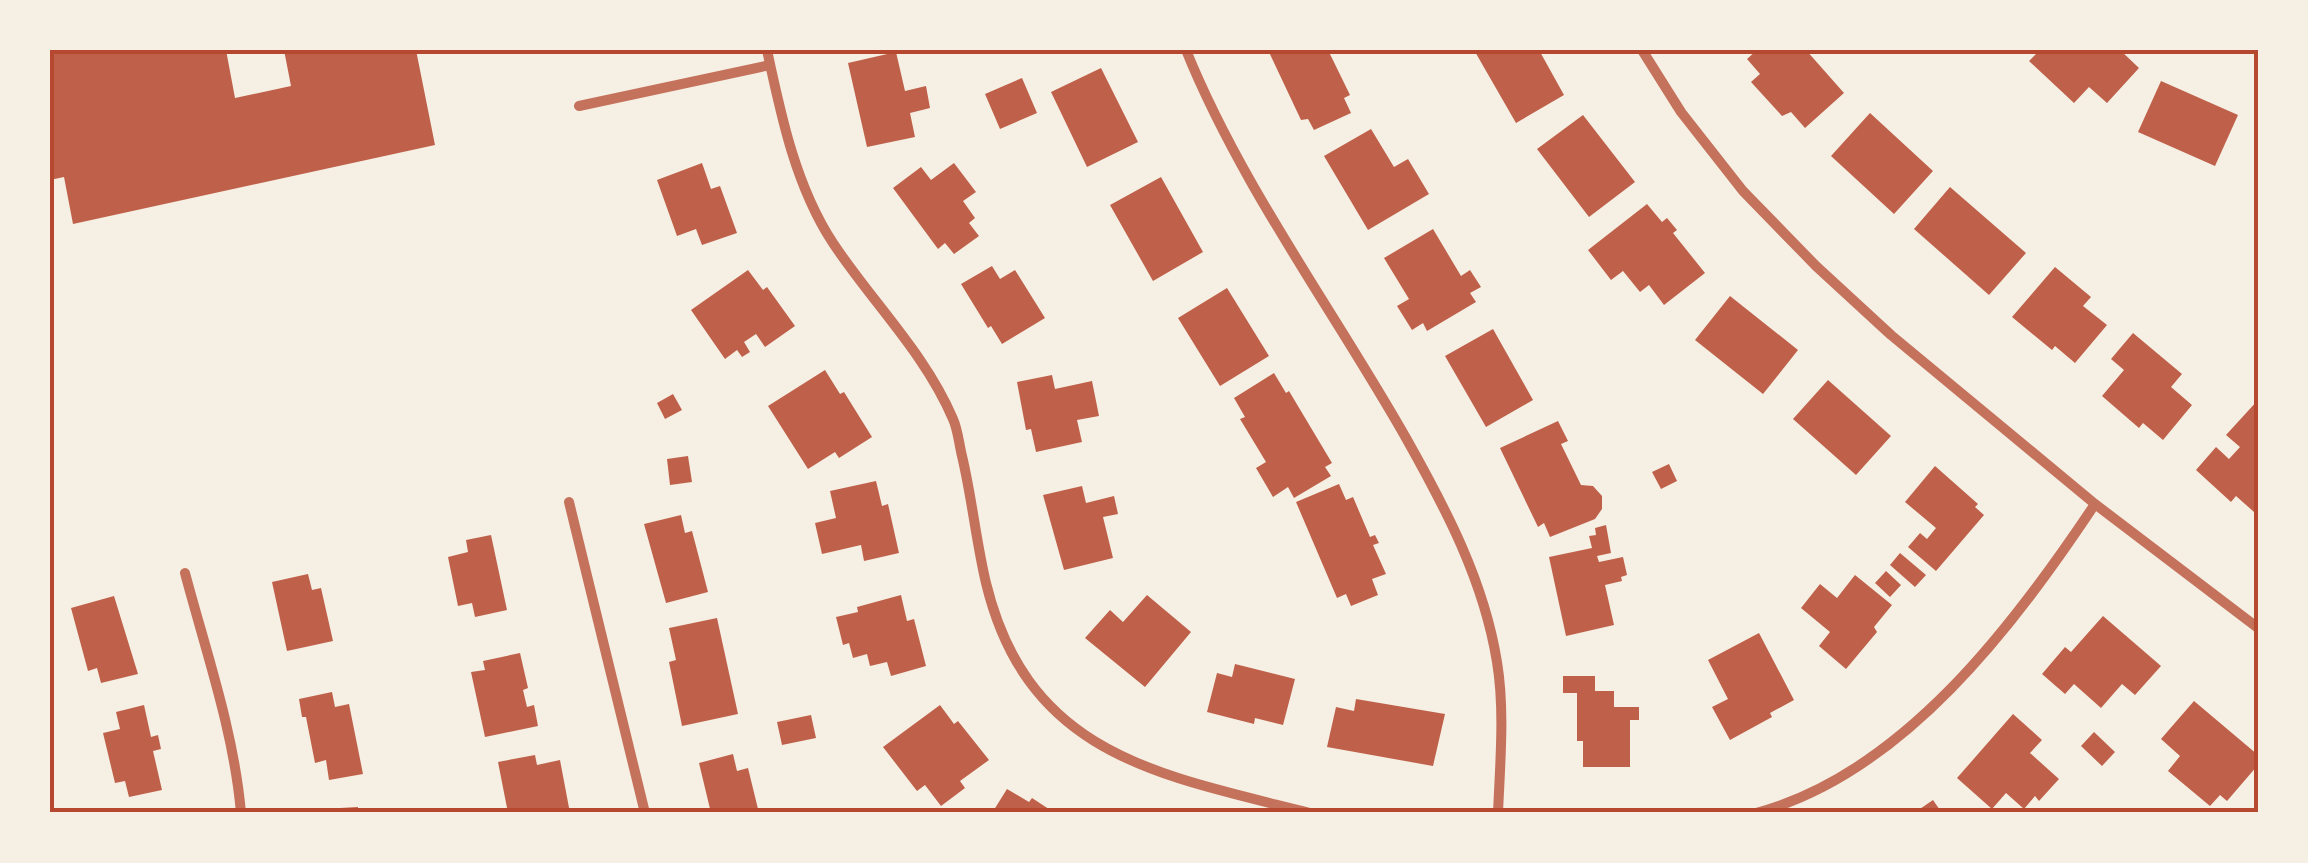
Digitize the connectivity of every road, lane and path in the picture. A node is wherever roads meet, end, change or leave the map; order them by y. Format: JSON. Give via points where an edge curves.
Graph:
{"nodes":[{"id":1,"x":768,"y":50,"type":"edge"},
{"id":2,"x":1186,"y":50,"type":"edge"},
{"id":3,"x":1642,"y":50,"type":"edge"},
{"id":4,"x":770,"y":65,"type":"junction"},
{"id":5,"x":579,"y":106,"type":"dead end"},
{"id":6,"x":569,"y":502,"type":"dead end"},
{"id":7,"x":2095,"y":504,"type":"junction"},
{"id":8,"x":184,"y":573,"type":"dead end"},
{"id":9,"x":2258,"y":628,"type":"edge"},
{"id":10,"x":240,"y":813,"type":"edge"},
{"id":11,"x":645,"y":813,"type":"edge"},
{"id":12,"x":1310,"y":813,"type":"edge"},
{"id":13,"x":1498,"y":813,"type":"edge"},
{"id":14,"x":1756,"y":813,"type":"edge"}],
"edges":[{"from":1,"to":4,"type":"street"},
{"from":2,"to":13,"type":"street","via":[[1237,154],[1451,518],[1497,662]]},
{"from":3,"to":7,"type":"street","via":[[1743,191],[1816,266]]},
{"from":4,"to":5,"type":"street"},
{"from":4,"to":12,"type":"street","via":[[799,178],[832,242],[915,353],[954,420],[987,584],[1010,649],[1043,702],[1089,740],[1145,766]]},
{"from":6,"to":11,"type":"street"},
{"from":7,"to":9,"type":"street"},
{"from":7,"to":14,"type":"street","via":[[2059,558],[1931,710],[1855,768]]},
{"from":8,"to":10,"type":"street","via":[[231,748]]}]}
